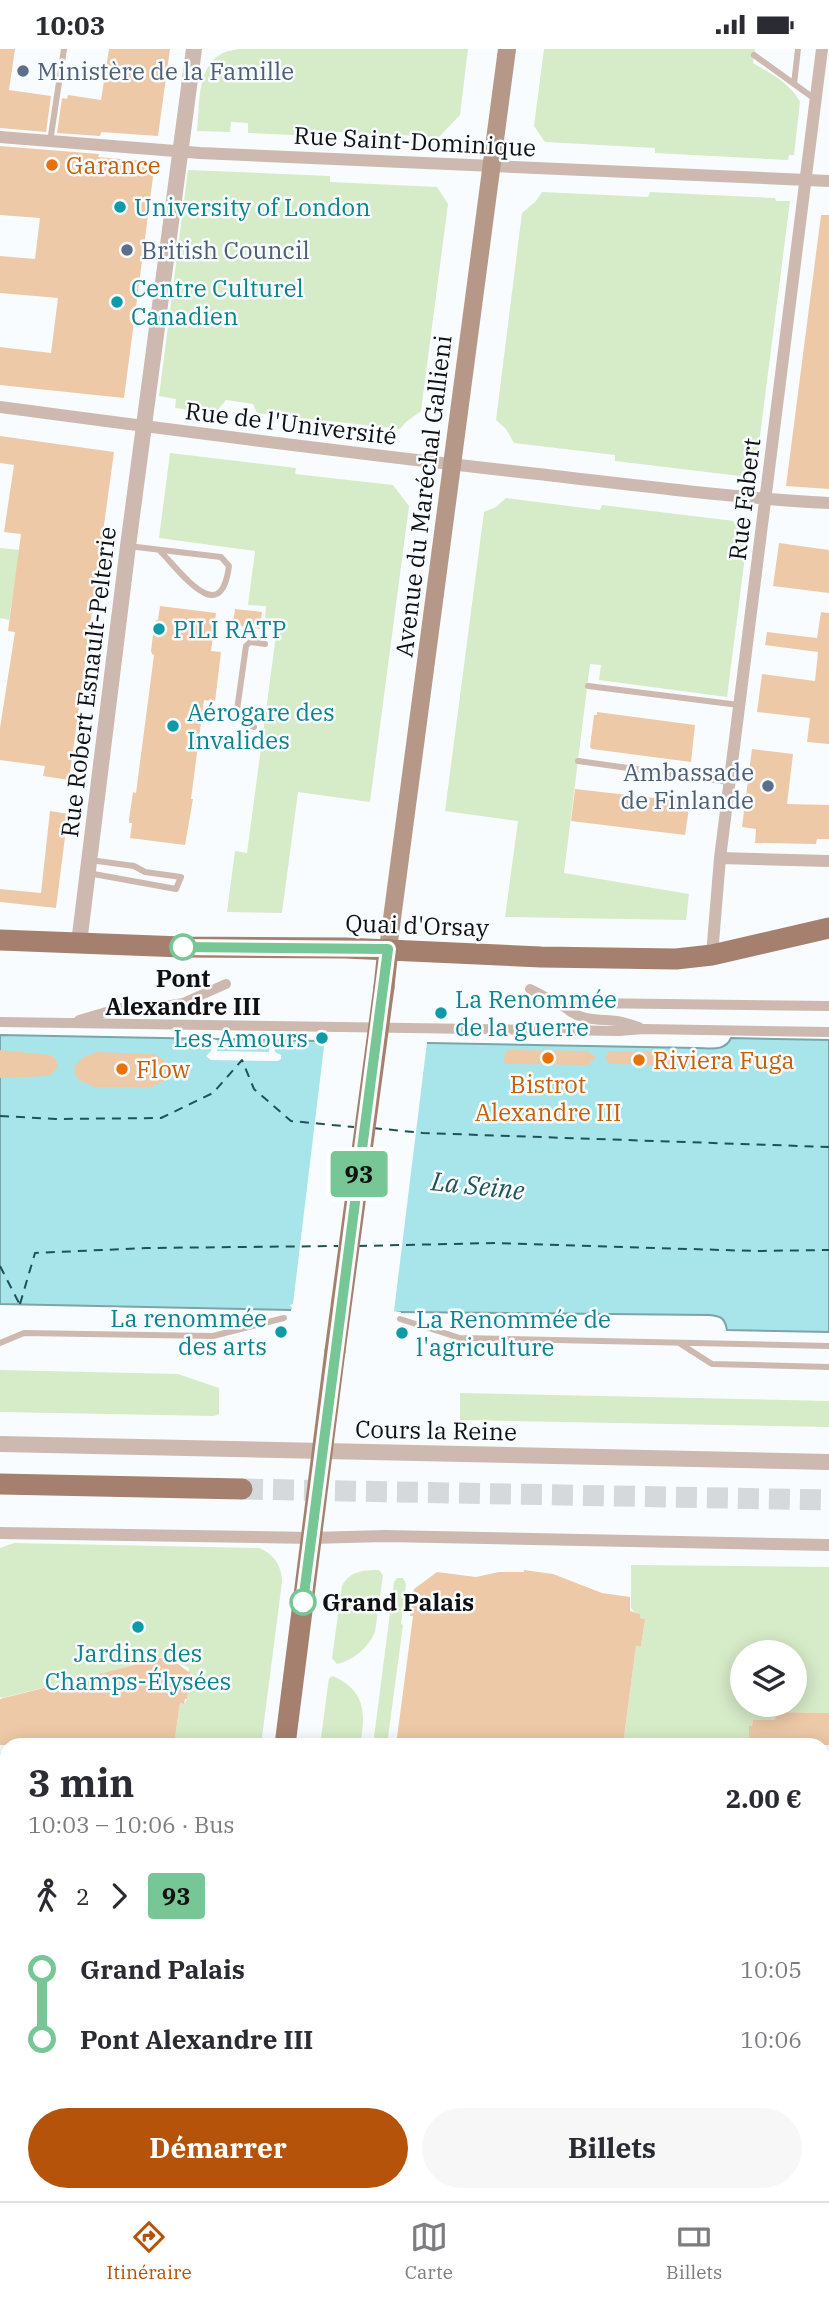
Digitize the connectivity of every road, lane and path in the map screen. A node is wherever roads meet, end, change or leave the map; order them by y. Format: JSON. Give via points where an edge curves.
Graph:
{"nodes":[{"id":1,"x":64,"y":49,"type":"edge"},
{"id":2,"x":194,"y":49,"type":"edge"},
{"id":3,"x":507,"y":49,"type":"edge"},
{"id":4,"x":798,"y":49,"type":"edge"},
{"id":5,"x":822,"y":49,"type":"edge"},
{"id":6,"x":754,"y":55,"type":"dead end"},
{"id":7,"x":794,"y":84,"type":"junction"},
{"id":8,"x":816,"y":100,"type":"junction"},
{"id":9,"x":0,"y":137,"type":"edge"},
{"id":10,"x":50,"y":142,"type":"junction"},
{"id":11,"x":181,"y":152,"type":"junction"},
{"id":12,"x":491,"y":165,"type":"junction"},
{"id":13,"x":806,"y":180,"type":"junction"},
{"id":14,"x":829,"y":181,"type":"edge"},
{"id":15,"x":0,"y":407,"type":"edge"},
{"id":16,"x":145,"y":427,"type":"junction"},
{"id":17,"x":452,"y":464,"type":"junction"},
{"id":18,"x":765,"y":499,"type":"junction"},
{"id":19,"x":829,"y":503,"type":"edge"},
{"id":20,"x":128,"y":546,"type":"junction"},
{"id":21,"x":160,"y":551,"type":"junction"},
{"id":22,"x":265,"y":644,"type":"dead end"},
{"id":23,"x":588,"y":685,"type":"dead end"},
{"id":24,"x":739,"y":705,"type":"junction"},
{"id":25,"x":254,"y":727,"type":"dead end"},
{"id":26,"x":578,"y":761,"type":"dead end"},
{"id":27,"x":729,"y":782,"type":"junction"},
{"id":28,"x":720,"y":858,"type":"junction"},
{"id":29,"x":829,"y":860,"type":"edge"},
{"id":30,"x":88,"y":866,"type":"junction"},
{"id":31,"x":829,"y":927,"type":"edge"},
{"id":32,"x":0,"y":940,"type":"edge"},
{"id":33,"x":79,"y":943,"type":"junction"},
{"id":34,"x":388,"y":949,"type":"junction"},
{"id":35,"x":712,"y":955,"type":"junction"},
{"id":36,"x":226,"y":984,"type":"dead end"},
{"id":37,"x":530,"y":989,"type":"dead end"},
{"id":38,"x":829,"y":1006,"type":"edge"},
{"id":39,"x":566,"y":1008,"type":"junction"},
{"id":40,"x":0,"y":1022,"type":"edge"},
{"id":41,"x":65,"y":1023,"type":"junction"},
{"id":42,"x":643,"y":1028,"type":"junction"},
{"id":43,"x":829,"y":1032,"type":"edge"},
{"id":44,"x":284,"y":1318,"type":"dead end"},
{"id":45,"x":400,"y":1319,"type":"dead end"},
{"id":46,"x":677,"y":1342,"type":"junction"},
{"id":47,"x":0,"y":1343,"type":"edge"},
{"id":48,"x":829,"y":1346,"type":"edge"},
{"id":49,"x":829,"y":1367,"type":"edge"},
{"id":50,"x":0,"y":1444,"type":"edge"},
{"id":51,"x":322,"y":1450,"type":"junction"},
{"id":52,"x":829,"y":1462,"type":"edge"},
{"id":53,"x":0,"y":1484,"type":"edge"},
{"id":54,"x":242,"y":1489,"type":"tunnel mouth"},
{"id":55,"x":0,"y":1533,"type":"edge"},
{"id":56,"x":311,"y":1538,"type":"junction"},
{"id":57,"x":829,"y":1545,"type":"edge"},
{"id":58,"x":286,"y":1738,"type":"edge"}],
"edges":[{"from":1,"to":10,"type":"lane"},
{"from":2,"to":11,"type":"street","name":"Rue Robert Esnault-Pelterie"},
{"from":3,"to":12,"type":"main road","name":"Avenue du Maréchal Gallieni"},
{"from":4,"to":7,"type":"lane"},
{"from":5,"to":8,"type":"street","name":"Rue Fabert"},
{"from":6,"to":7,"type":"lane"},
{"from":7,"to":8,"type":"lane"},
{"from":8,"to":13,"type":"street","name":"Rue Fabert"},
{"from":9,"to":10,"type":"street","name":"Rue Saint-Dominique"},
{"from":10,"to":11,"type":"street","name":"Rue Saint-Dominique"},
{"from":11,"to":12,"type":"street","name":"Rue Saint-Dominique"},
{"from":11,"to":16,"type":"street","name":"Rue Robert Esnault-Pelterie"},
{"from":12,"to":13,"type":"street","name":"Rue Saint-Dominique"},
{"from":12,"to":17,"type":"main road","name":"Avenue du Maréchal Gallieni"},
{"from":13,"to":14,"type":"street","name":"Rue Saint-Dominique"},
{"from":13,"to":18,"type":"street","name":"Rue Fabert"},
{"from":15,"to":16,"type":"street","name":"Rue de l'Université"},
{"from":16,"to":17,"type":"street","name":"Rue de l'Université"},
{"from":16,"to":20,"type":"street","name":"Rue Robert Esnault-Pelterie"},
{"from":17,"to":18,"type":"street","name":"Rue de l'Université"},
{"from":17,"to":34,"type":"main road","name":"Avenue du Maréchal Gallieni"},
{"from":18,"to":19,"type":"street","name":"Rue de l'Université"},
{"from":18,"to":24,"type":"street","name":"Rue Fabert"},
{"from":20,"to":21,"type":"lane"},
{"from":20,"to":30,"type":"street","name":"Rue Robert Esnault-Pelterie"},
{"from":21,"to":21,"type":"lane","via":[[224,559],[229,566],[224,590],[214,596],[203,594]]},
{"from":22,"to":25,"type":"lane","via":[[250,642],[246,646],[237,711],[241,721]]},
{"from":23,"to":24,"type":"lane"},
{"from":24,"to":27,"type":"street","name":"Rue Fabert"},
{"from":26,"to":27,"type":"lane"},
{"from":27,"to":28,"type":"street","name":"Rue Fabert"},
{"from":28,"to":29,"type":"street"},
{"from":28,"to":35,"type":"street","name":"Rue Fabert"},
{"from":30,"to":30,"type":"lane","via":[[176,889],[181,877],[134,866]]},
{"from":30,"to":33,"type":"street","name":"Rue Robert Esnault-Pelterie"},
{"from":31,"to":35,"type":"main road","name":"Quai d'Orsay"},
{"from":32,"to":33,"type":"main road","name":"Quai d'Orsay"},
{"from":33,"to":34,"type":"main road","name":"Quai d'Orsay"},
{"from":34,"to":35,"type":"main road","name":"Quai d'Orsay","via":[[649,959]]},
{"from":34,"to":51,"type":"main road","bridge":true},
{"from":36,"to":41,"type":"street","via":[[183,1003],[120,1008]]},
{"from":37,"to":39,"type":"street"},
{"from":38,"to":39,"type":"street","via":[[587,1003]]},
{"from":39,"to":42,"type":"street","via":[[583,1018]]},
{"from":40,"to":41,"type":"street"},
{"from":41,"to":42,"type":"street"},
{"from":42,"to":43,"type":"street"},
{"from":44,"to":47,"type":"lane","via":[[213,1336],[24,1333]]},
{"from":45,"to":46,"type":"lane","via":[[460,1338]]},
{"from":46,"to":48,"type":"lane"},
{"from":46,"to":49,"type":"lane","via":[[712,1364]]},
{"from":50,"to":51,"type":"street","name":"Cours la Reine"},
{"from":51,"to":52,"type":"street","name":"Cours la Reine"},
{"from":51,"to":56,"type":"main road"},
{"from":53,"to":54,"type":"main road"},
{"from":55,"to":56,"type":"street"},
{"from":56,"to":57,"type":"street"},
{"from":56,"to":58,"type":"main road"}]}
